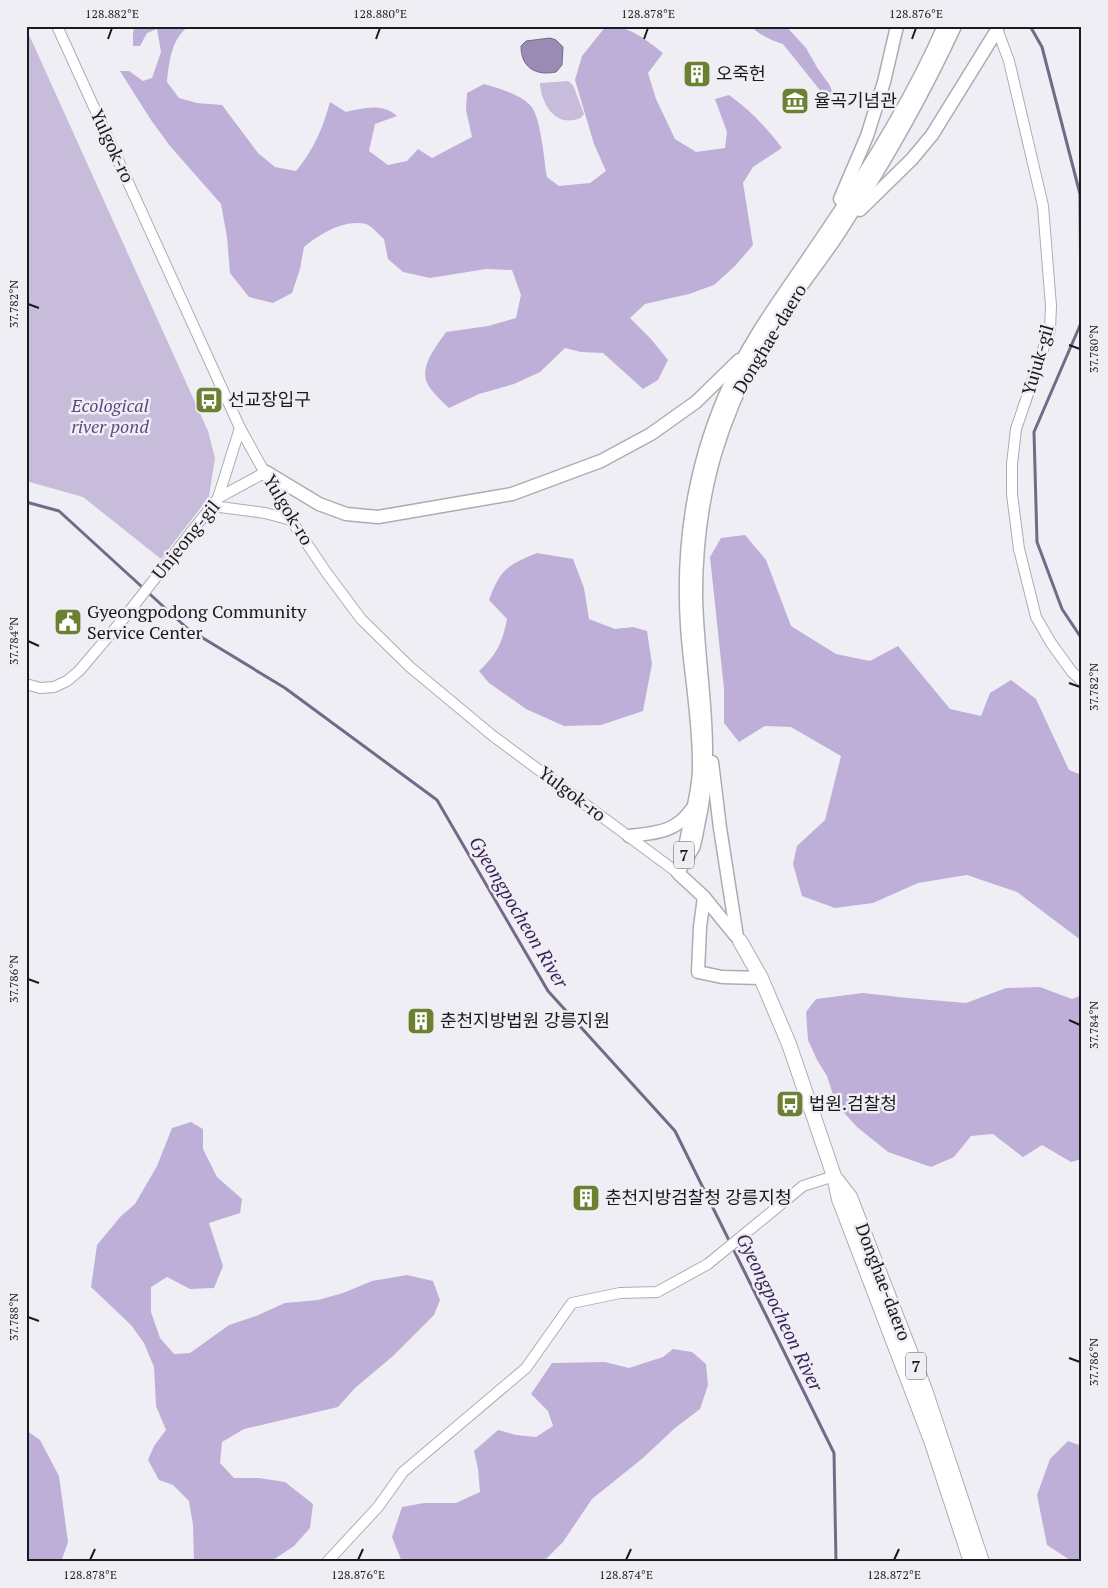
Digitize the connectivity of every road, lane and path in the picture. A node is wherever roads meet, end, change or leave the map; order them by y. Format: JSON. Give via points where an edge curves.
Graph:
{"nodes":[{"id":1,"x":57,"y":26,"type":"edge"},
{"id":2,"x":897,"y":26,"type":"edge"},
{"id":3,"x":944,"y":26,"type":"edge"},
{"id":4,"x":955,"y":26,"type":"edge"},
{"id":5,"x":997,"y":28,"type":"edge"},
{"id":6,"x":843,"y":228,"type":"junction"},
{"id":7,"x":823,"y":237,"type":"junction"},
{"id":8,"x":748,"y":351,"type":"junction"},
{"id":9,"x":240,"y":428,"type":"junction"},
{"id":10,"x":266,"y":472,"type":"junction"},
{"id":11,"x":215,"y":502,"type":"junction"},
{"id":12,"x":291,"y":520,"type":"junction"},
{"id":13,"x":1082,"y":681,"type":"edge"},
{"id":14,"x":26,"y":684,"type":"edge"},
{"id":15,"x":706,"y":727,"type":"junction"},
{"id":16,"x":695,"y":804,"type":"junction"},
{"id":17,"x":628,"y":836,"type":"junction"},
{"id":18,"x":680,"y":868,"type":"junction"},
{"id":19,"x":704,"y":897,"type":"junction"},
{"id":20,"x":738,"y":939,"type":"junction"},
{"id":21,"x":761,"y":978,"type":"junction"},
{"id":22,"x":834,"y":1176,"type":"junction"},
{"id":23,"x":327,"y":1562,"type":"edge"},
{"id":24,"x":971,"y":1562,"type":"edge"},
{"id":25,"x":982,"y":1562,"type":"edge"}],
"edges":[{"from":1,"to":9,"type":"street","name":"Yulgok-ro"},
{"from":2,"to":7,"type":"main road","via":[[867,136]]},
{"from":3,"to":7,"type":"main road","name":"Donghae-daero","number":"7","via":[[881,148]]},
{"from":4,"to":6,"type":"main road","name":"Donghae-daero","number":"7","via":[[902,130]]},
{"from":5,"to":6,"type":"main road","via":[[932,136]]},
{"from":5,"to":13,"type":"street","name":"Yujuk-gil","via":[[1009,61],[1043,206],[1051,306],[1050,329],[1016,429],[1012,494],[1019,549],[1036,618],[1072,672]]},
{"from":6,"to":15,"type":"main road","name":"Donghae-daero","number":"7","via":[[776,322],[747,371],[733,400],[714,456],[702,516],[696,572]]},
{"from":7,"to":8,"type":"main road","name":"Donghae-daero","number":"7","via":[[768,316]]},
{"from":8,"to":10,"type":"main road","via":[[696,402],[651,434],[601,461],[512,494],[378,517],[346,514],[319,504]]},
{"from":8,"to":16,"type":"main road","name":"Donghae-daero","number":"7","via":[[713,426],[692,515],[686,597],[698,727],[699,771]]},
{"from":9,"to":10,"type":"street","name":"Yulgok-ro"},
{"from":9,"to":11,"type":"street"},
{"from":10,"to":11,"type":"street","name":"Unjeong-gil"},
{"from":10,"to":12,"type":"street","name":"Yulgok-ro"},
{"from":11,"to":12,"type":"street"},
{"from":11,"to":14,"type":"street","name":"Unjeong-gil","via":[[90,660],[67,681],[54,687]]},
{"from":12,"to":17,"type":"street","name":"Yulgok-ro","via":[[361,619],[410,667],[493,736]]},
{"from":15,"to":18,"type":"main road","name":"Donghae-daero","number":"7","via":[[703,804],[693,848]]},
{"from":15,"to":20,"type":"main road","number":"7"},
{"from":16,"to":17,"type":"main road","via":[[682,822],[673,827]]},
{"from":16,"to":18,"type":"main road","name":"Donghae-daero","number":"7"},
{"from":17,"to":18,"type":"street","name":"Yulgok-ro"},
{"from":18,"to":19,"type":"main road","name":"Donghae-daero","number":"7"},
{"from":19,"to":20,"type":"main road","name":"Donghae-daero","number":"7"},
{"from":19,"to":21,"type":"main road","via":[[698,972],[722,977]]},
{"from":20,"to":21,"type":"highway","name":"Donghae-daero","number":"7"},
{"from":21,"to":22,"type":"highway","name":"Donghae-daero","number":"7","via":[[789,1044]]},
{"from":22,"to":23,"type":"street","via":[[803,1186],[708,1264],[657,1292],[620,1293],[572,1302],[526,1368],[403,1472],[378,1507]]},
{"from":22,"to":24,"type":"highway","name":"Donghae-daero","number":"7","via":[[838,1199],[932,1443]]},
{"from":22,"to":25,"type":"highway","name":"Donghae-daero","number":"7","via":[[850,1197],[922,1381]]}]}
